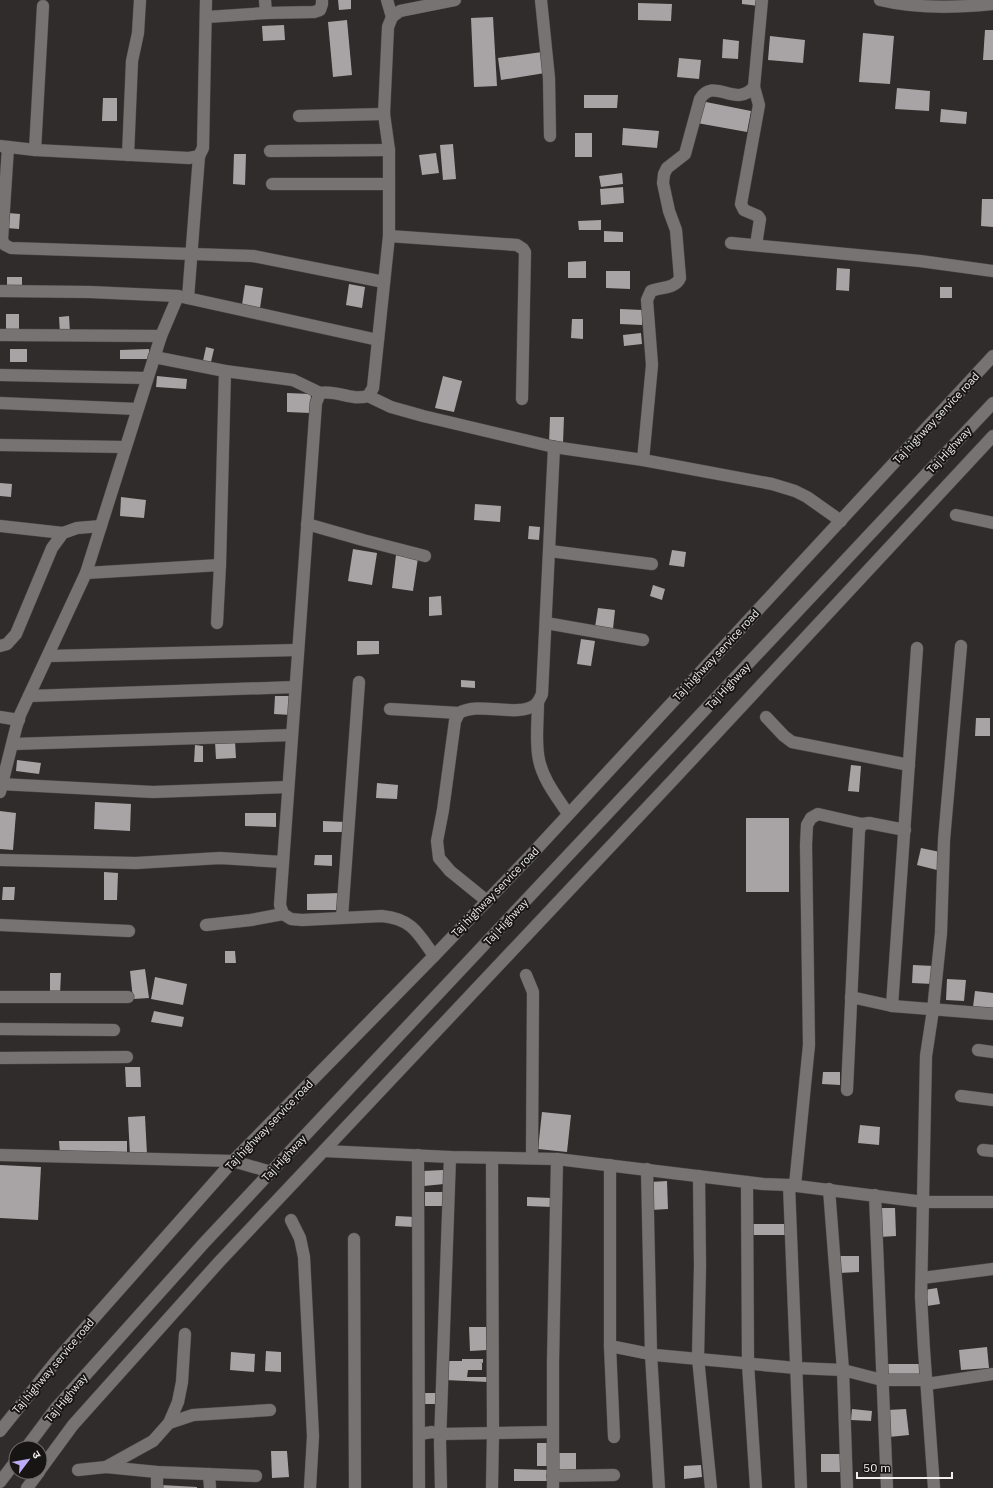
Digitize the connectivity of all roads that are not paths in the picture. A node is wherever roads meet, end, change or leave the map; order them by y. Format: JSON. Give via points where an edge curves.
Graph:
{"nodes":[{"id":1,"x":140,"y":0,"type":"edge"},
{"id":2,"x":206,"y":0,"type":"edge"},
{"id":3,"x":265,"y":0,"type":"edge"},
{"id":4,"x":322,"y":0,"type":"edge"},
{"id":5,"x":387,"y":0,"type":"edge"},
{"id":6,"x":456,"y":0,"type":"edge"},
{"id":7,"x":541,"y":0,"type":"edge"},
{"id":8,"x":762,"y":0,"type":"edge"},
{"id":9,"x":880,"y":0,"type":"edge"},
{"id":10,"x":425,"y":3,"type":"edge"},
{"id":11,"x":993,"y":4,"type":"edge"},
{"id":12,"x":42,"y":6,"type":"dead end"},
{"id":13,"x":266,"y":13,"type":"junction"},
{"id":14,"x":207,"y":17,"type":"junction"},
{"id":15,"x":392,"y":17,"type":"junction"},
{"id":16,"x":754,"y":88,"type":"junction"},
{"id":17,"x":384,"y":114,"type":"junction"},
{"id":18,"x":299,"y":116,"type":"dead end"},
{"id":19,"x":550,"y":136,"type":"dead end"},
{"id":20,"x":4,"y":147,"type":"edge"},
{"id":21,"x":35,"y":150,"type":"junction"},
{"id":22,"x":389,"y":150,"type":"junction"},
{"id":23,"x":270,"y":151,"type":"dead end"},
{"id":24,"x":128,"y":155,"type":"junction"},
{"id":25,"x":199,"y":156,"type":"junction"},
{"id":26,"x":272,"y":184,"type":"dead end"},
{"id":27,"x":389,"y":184,"type":"junction"},
{"id":28,"x":389,"y":236,"type":"junction"},
{"id":29,"x":730,"y":243,"type":"dead end"},
{"id":30,"x":756,"y":245,"type":"junction"},
{"id":31,"x":192,"y":254,"type":"junction"},
{"id":32,"x":993,"y":271,"type":"edge"},
{"id":33,"x":384,"y":282,"type":"junction"},
{"id":34,"x":0,"y":291,"type":"edge"},
{"id":35,"x":183,"y":297,"type":"junction"},
{"id":36,"x":0,"y":335,"type":"edge"},
{"id":37,"x":161,"y":336,"type":"junction"},
{"id":38,"x":378,"y":340,"type":"junction"},
{"id":39,"x":993,"y":356,"type":"edge"},
{"id":40,"x":154,"y":358,"type":"junction"},
{"id":41,"x":225,"y":371,"type":"junction"},
{"id":42,"x":0,"y":374,"type":"edge"},
{"id":43,"x":147,"y":378,"type":"junction"},
{"id":44,"x":320,"y":393,"type":"junction"},
{"id":45,"x":368,"y":396,"type":"junction"},
{"id":46,"x":522,"y":399,"type":"dead end"},
{"id":47,"x":0,"y":403,"type":"edge"},
{"id":48,"x":993,"y":403,"type":"edge"},
{"id":49,"x":137,"y":409,"type":"junction"},
{"id":50,"x":993,"y":436,"type":"edge"},
{"id":51,"x":0,"y":444,"type":"edge"},
{"id":52,"x":125,"y":446,"type":"junction"},
{"id":53,"x":554,"y":447,"type":"junction"},
{"id":54,"x":642,"y":460,"type":"junction"},
{"id":55,"x":956,"y":514,"type":"dead end"},
{"id":56,"x":841,"y":521,"type":"junction"},
{"id":57,"x":993,"y":523,"type":"edge"},
{"id":58,"x":307,"y":524,"type":"junction"},
{"id":59,"x":0,"y":526,"type":"edge"},
{"id":60,"x":101,"y":526,"type":"junction"},
{"id":61,"x":63,"y":533,"type":"junction"},
{"id":62,"x":550,"y":551,"type":"junction"},
{"id":63,"x":425,"y":556,"type":"dead end"},
{"id":64,"x":652,"y":564,"type":"dead end"},
{"id":65,"x":220,"y":565,"type":"junction"},
{"id":66,"x":86,"y":573,"type":"junction"},
{"id":67,"x":217,"y":623,"type":"dead end"},
{"id":68,"x":546,"y":623,"type":"junction"},
{"id":69,"x":643,"y":640,"type":"dead end"},
{"id":70,"x":0,"y":646,"type":"edge"},
{"id":71,"x":961,"y":646,"type":"dead end"},
{"id":72,"x":917,"y":648,"type":"dead end"},
{"id":73,"x":298,"y":650,"type":"junction"},
{"id":74,"x":48,"y":656,"type":"junction"},
{"id":75,"x":359,"y":682,"type":"dead end"},
{"id":76,"x":295,"y":687,"type":"junction"},
{"id":77,"x":29,"y":696,"type":"junction"},
{"id":78,"x":538,"y":702,"type":"junction"},
{"id":79,"x":390,"y":709,"type":"dead end"},
{"id":80,"x":459,"y":713,"type":"junction"},
{"id":81,"x":766,"y":716,"type":"dead end"},
{"id":82,"x":0,"y":717,"type":"edge"},
{"id":83,"x":19,"y":720,"type":"junction"},
{"id":84,"x":292,"y":735,"type":"junction"},
{"id":85,"x":13,"y":744,"type":"junction"},
{"id":86,"x":909,"y":765,"type":"junction"},
{"id":87,"x":288,"y":786,"type":"junction"},
{"id":88,"x":1,"y":787,"type":"edge"},
{"id":89,"x":568,"y":814,"type":"junction"},
{"id":90,"x":862,"y":824,"type":"junction"},
{"id":91,"x":905,"y":830,"type":"junction"},
{"id":92,"x":0,"y":860,"type":"edge"},
{"id":93,"x":283,"y":862,"type":"junction"},
{"id":94,"x":487,"y":901,"type":"junction"},
{"id":95,"x":283,"y":914,"type":"junction"},
{"id":96,"x":342,"y":917,"type":"junction"},
{"id":97,"x":206,"y":925,"type":"dead end"},
{"id":98,"x":0,"y":926,"type":"edge"},
{"id":99,"x":129,"y":931,"type":"dead end"},
{"id":100,"x":434,"y":956,"type":"junction"},
{"id":101,"x":526,"y":975,"type":"dead end"},
{"id":102,"x":0,"y":997,"type":"edge"},
{"id":103,"x":128,"y":997,"type":"dead end"},
{"id":104,"x":851,"y":997,"type":"junction"},
{"id":105,"x":892,"y":1006,"type":"junction"},
{"id":106,"x":933,"y":1010,"type":"junction"},
{"id":107,"x":993,"y":1014,"type":"edge"},
{"id":108,"x":0,"y":1029,"type":"edge"},
{"id":109,"x":114,"y":1030,"type":"dead end"},
{"id":110,"x":978,"y":1050,"type":"dead end"},
{"id":111,"x":993,"y":1052,"type":"edge"},
{"id":112,"x":127,"y":1057,"type":"dead end"},
{"id":113,"x":0,"y":1058,"type":"edge"},
{"id":114,"x":847,"y":1090,"type":"dead end"},
{"id":115,"x":961,"y":1096,"type":"dead end"},
{"id":116,"x":993,"y":1100,"type":"edge"},
{"id":117,"x":324,"y":1151,"type":"junction"},
{"id":118,"x":0,"y":1155,"type":"edge"},
{"id":119,"x":418,"y":1155,"type":"junction"},
{"id":120,"x":450,"y":1157,"type":"junction"},
{"id":121,"x":492,"y":1158,"type":"junction"},
{"id":122,"x":532,"y":1158,"type":"junction"},
{"id":123,"x":557,"y":1159,"type":"junction"},
{"id":124,"x":233,"y":1161,"type":"junction"},
{"id":125,"x":610,"y":1165,"type":"junction"},
{"id":126,"x":648,"y":1169,"type":"junction"},
{"id":127,"x":271,"y":1172,"type":"junction"},
{"id":128,"x":699,"y":1176,"type":"junction"},
{"id":129,"x":747,"y":1182,"type":"junction"},
{"id":130,"x":792,"y":1185,"type":"junction"},
{"id":131,"x":829,"y":1189,"type":"junction"},
{"id":132,"x":875,"y":1195,"type":"junction"},
{"id":133,"x":924,"y":1202,"type":"junction"},
{"id":134,"x":993,"y":1202,"type":"edge"},
{"id":135,"x":292,"y":1220,"type":"dead end"},
{"id":136,"x":354,"y":1239,"type":"dead end"},
{"id":137,"x":993,"y":1269,"type":"edge"},
{"id":138,"x":922,"y":1278,"type":"junction"},
{"id":139,"x":185,"y":1334,"type":"dead end"},
{"id":140,"x":610,"y":1346,"type":"junction"},
{"id":141,"x":651,"y":1354,"type":"junction"},
{"id":142,"x":698,"y":1358,"type":"junction"},
{"id":143,"x":748,"y":1364,"type":"junction"},
{"id":144,"x":796,"y":1368,"type":"junction"},
{"id":145,"x":843,"y":1370,"type":"junction"},
{"id":146,"x":993,"y":1374,"type":"edge"},
{"id":147,"x":882,"y":1380,"type":"junction"},
{"id":148,"x":927,"y":1382,"type":"junction"},
{"id":149,"x":270,"y":1410,"type":"dead end"},
{"id":150,"x":169,"y":1423,"type":"junction"},
{"id":151,"x":0,"y":1431,"type":"edge"},
{"id":152,"x":553,"y":1432,"type":"junction"},
{"id":153,"x":493,"y":1433,"type":"junction"},
{"id":154,"x":420,"y":1434,"type":"junction"},
{"id":155,"x":441,"y":1434,"type":"junction"},
{"id":156,"x":614,"y":1437,"type":"dead end"},
{"id":157,"x":32,"y":1440,"type":"edge"},
{"id":158,"x":48,"y":1459,"type":"edge"},
{"id":159,"x":106,"y":1467,"type":"junction"},
{"id":160,"x":78,"y":1470,"type":"dead end"},
{"id":161,"x":8,"y":1472,"type":"edge"},
{"id":162,"x":157,"y":1472,"type":"junction"},
{"id":163,"x":209,"y":1474,"type":"junction"},
{"id":164,"x":256,"y":1476,"type":"dead end"},
{"id":165,"x":614,"y":1476,"type":"dead end"},
{"id":166,"x":0,"y":1482,"type":"edge"},
{"id":167,"x":553,"y":1482,"type":"edge"},
{"id":168,"x":157,"y":1488,"type":"edge"},
{"id":169,"x":210,"y":1488,"type":"edge"},
{"id":170,"x":310,"y":1488,"type":"edge"},
{"id":171,"x":355,"y":1488,"type":"edge"},
{"id":172,"x":419,"y":1488,"type":"edge"},
{"id":173,"x":442,"y":1488,"type":"edge"},
{"id":174,"x":492,"y":1488,"type":"edge"},
{"id":175,"x":659,"y":1488,"type":"edge"},
{"id":176,"x":711,"y":1488,"type":"edge"},
{"id":177,"x":756,"y":1488,"type":"edge"},
{"id":178,"x":801,"y":1488,"type":"edge"},
{"id":179,"x":847,"y":1488,"type":"edge"},
{"id":180,"x":887,"y":1488,"type":"edge"},
{"id":181,"x":934,"y":1488,"type":"edge"}],
"edges":[{"from":1,"to":24,"type":"street","via":[[138,33],[132,61]]},
{"from":2,"to":14,"type":"street"},
{"from":3,"to":13,"type":"street"},
{"from":4,"to":13,"type":"street","via":[[320,10],[314,12]]},
{"from":5,"to":15,"type":"street"},
{"from":6,"to":10,"type":"street"},
{"from":7,"to":19,"type":"street","via":[[549,78]]},
{"from":8,"to":16,"type":"street"},
{"from":9,"to":11,"type":"street","via":[[907,6],[936,8]]},
{"from":10,"to":15,"type":"street","via":[[400,11]]},
{"from":12,"to":21,"type":"street"},
{"from":13,"to":14,"type":"street"},
{"from":14,"to":25,"type":"street","via":[[203,148]]},
{"from":15,"to":17,"type":"street","via":[[388,27]]},
{"from":16,"to":30,"type":"street","via":[[759,105],[741,204],[744,210],[760,219]]},
{"from":16,"to":54,"type":"street","via":[[740,96],[713,90],[702,95],[685,154],[664,174],[663,183],[676,230],[680,278],[671,286],[651,291],[647,300],[652,365]]},
{"from":17,"to":18,"type":"street"},
{"from":17,"to":22,"type":"street"},
{"from":20,"to":21,"type":"street"},
{"from":20,"to":31,"type":"street","via":[[2,240],[5,245],[11,248]]},
{"from":21,"to":24,"type":"street"},
{"from":22,"to":23,"type":"street"},
{"from":22,"to":27,"type":"street"},
{"from":24,"to":25,"type":"street","via":[[189,158]]},
{"from":25,"to":31,"type":"street"},
{"from":26,"to":27,"type":"street"},
{"from":27,"to":28,"type":"street"},
{"from":28,"to":33,"type":"street"},
{"from":28,"to":46,"type":"street","via":[[517,245],[523,249],[525,252]]},
{"from":29,"to":30,"type":"street"},
{"from":30,"to":32,"type":"street"},
{"from":31,"to":33,"type":"street","via":[[253,256]]},
{"from":31,"to":35,"type":"street"},
{"from":33,"to":38,"type":"street"},
{"from":34,"to":35,"type":"street"},
{"from":35,"to":37,"type":"street"},
{"from":35,"to":38,"type":"street"},
{"from":36,"to":37,"type":"street"},
{"from":37,"to":40,"type":"street"},
{"from":38,"to":45,"type":"street","via":[[373,388]]},
{"from":39,"to":56,"type":"street","name":"Taj highway service road"},
{"from":40,"to":41,"type":"street"},
{"from":40,"to":43,"type":"street"},
{"from":41,"to":44,"type":"street","via":[[293,380]]},
{"from":41,"to":65,"type":"street"},
{"from":42,"to":43,"type":"street"},
{"from":43,"to":49,"type":"street"},
{"from":44,"to":45,"type":"street","via":[[328,392],[359,399]]},
{"from":44,"to":58,"type":"street","via":[[316,403]]},
{"from":45,"to":53,"type":"street","via":[[391,407],[422,416]]},
{"from":47,"to":49,"type":"street"},
{"from":48,"to":127,"type":"street","name":"Taj Highway"},
{"from":49,"to":52,"type":"street"},
{"from":50,"to":117,"type":"street"},
{"from":51,"to":52,"type":"street"},
{"from":52,"to":60,"type":"street"},
{"from":53,"to":54,"type":"street"},
{"from":53,"to":62,"type":"street"},
{"from":54,"to":56,"type":"street","via":[[772,484],[795,491]]},
{"from":55,"to":57,"type":"street"},
{"from":56,"to":89,"type":"street","name":"Taj highway service road"},
{"from":58,"to":63,"type":"street"},
{"from":58,"to":73,"type":"street"},
{"from":59,"to":61,"type":"street"},
{"from":60,"to":61,"type":"street","via":[[76,528]]},
{"from":60,"to":66,"type":"street"},
{"from":61,"to":70,"type":"street","via":[[52,548],[16,634],[7,644]]},
{"from":62,"to":64,"type":"street"},
{"from":62,"to":68,"type":"street"},
{"from":65,"to":66,"type":"street"},
{"from":65,"to":67,"type":"street"},
{"from":66,"to":74,"type":"street"},
{"from":68,"to":69,"type":"street"},
{"from":68,"to":78,"type":"street","via":[[542,694]]},
{"from":71,"to":106,"type":"street","via":[[944,840],[941,933]]},
{"from":72,"to":86,"type":"street"},
{"from":73,"to":74,"type":"street"},
{"from":73,"to":76,"type":"street"},
{"from":74,"to":77,"type":"street"},
{"from":75,"to":96,"type":"street"},
{"from":76,"to":77,"type":"street"},
{"from":76,"to":84,"type":"street"},
{"from":77,"to":83,"type":"street"},
{"from":78,"to":80,"type":"street","via":[[534,706],[520,709],[469,709]]},
{"from":78,"to":89,"type":"street","via":[[537,748],[540,762],[547,780]]},
{"from":79,"to":80,"type":"street"},
{"from":80,"to":94,"type":"street","via":[[455,721],[437,841],[439,858],[450,871]]},
{"from":81,"to":86,"type":"street","via":[[792,742]]},
{"from":82,"to":83,"type":"street"},
{"from":83,"to":85,"type":"street"},
{"from":84,"to":85,"type":"street"},
{"from":84,"to":87,"type":"street"},
{"from":85,"to":88,"type":"street"},
{"from":86,"to":91,"type":"street"},
{"from":87,"to":88,"type":"street","via":[[153,792]]},
{"from":87,"to":93,"type":"street"},
{"from":89,"to":94,"type":"street","name":"Taj highway service road"},
{"from":90,"to":91,"type":"street"},
{"from":90,"to":104,"type":"street","via":[[859,830]]},
{"from":90,"to":130,"type":"street","via":[[818,814],[811,818],[807,825],[809,1045]]},
{"from":91,"to":105,"type":"street"},
{"from":92,"to":93,"type":"street","via":[[136,863],[220,858]]},
{"from":93,"to":95,"type":"street","via":[[280,905]]},
{"from":94,"to":100,"type":"street","name":"Taj highway service road"},
{"from":95,"to":96,"type":"street","via":[[291,919],[302,920]]},
{"from":95,"to":97,"type":"street"},
{"from":96,"to":100,"type":"street","via":[[395,917],[407,922]]},
{"from":98,"to":99,"type":"street"},
{"from":100,"to":124,"type":"street","name":"Taj highway service road"},
{"from":101,"to":122,"type":"street","via":[[533,992]]},
{"from":102,"to":103,"type":"street"},
{"from":104,"to":105,"type":"street"},
{"from":104,"to":114,"type":"street"},
{"from":105,"to":106,"type":"street"},
{"from":106,"to":107,"type":"street"},
{"from":106,"to":133,"type":"street","via":[[926,1056]]},
{"from":108,"to":109,"type":"street"},
{"from":110,"to":111,"type":"street"},
{"from":112,"to":113,"type":"street"},
{"from":115,"to":116,"type":"street"},
{"from":117,"to":119,"type":"street"},
{"from":117,"to":158,"type":"street","via":[[73,1425]]},
{"from":118,"to":124,"type":"street"},
{"from":119,"to":120,"type":"street"},
{"from":119,"to":154,"type":"street"},
{"from":120,"to":121,"type":"street"},
{"from":120,"to":155,"type":"street"},
{"from":121,"to":122,"type":"street"},
{"from":121,"to":153,"type":"street"},
{"from":122,"to":123,"type":"street"},
{"from":123,"to":125,"type":"street"},
{"from":123,"to":152,"type":"street"},
{"from":124,"to":127,"type":"street"},
{"from":124,"to":151,"type":"street","name":"Taj highway service road","via":[[56,1361]]},
{"from":125,"to":126,"type":"street"},
{"from":125,"to":140,"type":"street"},
{"from":126,"to":128,"type":"street"},
{"from":126,"to":141,"type":"street"},
{"from":127,"to":157,"type":"street","name":"Taj Highway","via":[[56,1408]]},
{"from":128,"to":129,"type":"street"},
{"from":128,"to":142,"type":"street"},
{"from":129,"to":130,"type":"street"},
{"from":129,"to":143,"type":"street"},
{"from":130,"to":131,"type":"street"},
{"from":130,"to":144,"type":"street"},
{"from":131,"to":132,"type":"street"},
{"from":131,"to":145,"type":"street"},
{"from":132,"to":133,"type":"street"},
{"from":132,"to":147,"type":"street"},
{"from":133,"to":134,"type":"street"},
{"from":133,"to":138,"type":"street"},
{"from":135,"to":170,"type":"street","via":[[300,1238],[304,1257],[313,1436]]},
{"from":136,"to":171,"type":"street"},
{"from":137,"to":138,"type":"street"},
{"from":138,"to":148,"type":"street"},
{"from":139,"to":150,"type":"street","via":[[182,1382],[178,1402]]},
{"from":140,"to":141,"type":"street"},
{"from":140,"to":156,"type":"street"},
{"from":141,"to":142,"type":"street"},
{"from":141,"to":175,"type":"street"},
{"from":142,"to":143,"type":"street"},
{"from":142,"to":176,"type":"street"},
{"from":143,"to":144,"type":"street"},
{"from":143,"to":177,"type":"street"},
{"from":144,"to":145,"type":"street"},
{"from":144,"to":178,"type":"street"},
{"from":145,"to":147,"type":"street"},
{"from":145,"to":179,"type":"street"},
{"from":146,"to":148,"type":"street"},
{"from":147,"to":148,"type":"street"},
{"from":147,"to":180,"type":"street"},
{"from":148,"to":181,"type":"street"},
{"from":149,"to":150,"type":"street","via":[[193,1415]]},
{"from":150,"to":159,"type":"street","via":[[152,1441]]},
{"from":152,"to":153,"type":"street"},
{"from":152,"to":167,"type":"street"},
{"from":153,"to":155,"type":"street"},
{"from":153,"to":174,"type":"street"},
{"from":154,"to":155,"type":"street"},
{"from":154,"to":172,"type":"street"},
{"from":155,"to":173,"type":"street"},
{"from":159,"to":160,"type":"street"},
{"from":159,"to":162,"type":"street"},
{"from":161,"to":166,"type":"street"},
{"from":162,"to":163,"type":"street"},
{"from":162,"to":168,"type":"street"},
{"from":163,"to":164,"type":"street"},
{"from":163,"to":169,"type":"street"},
{"from":165,"to":167,"type":"street"}]}
